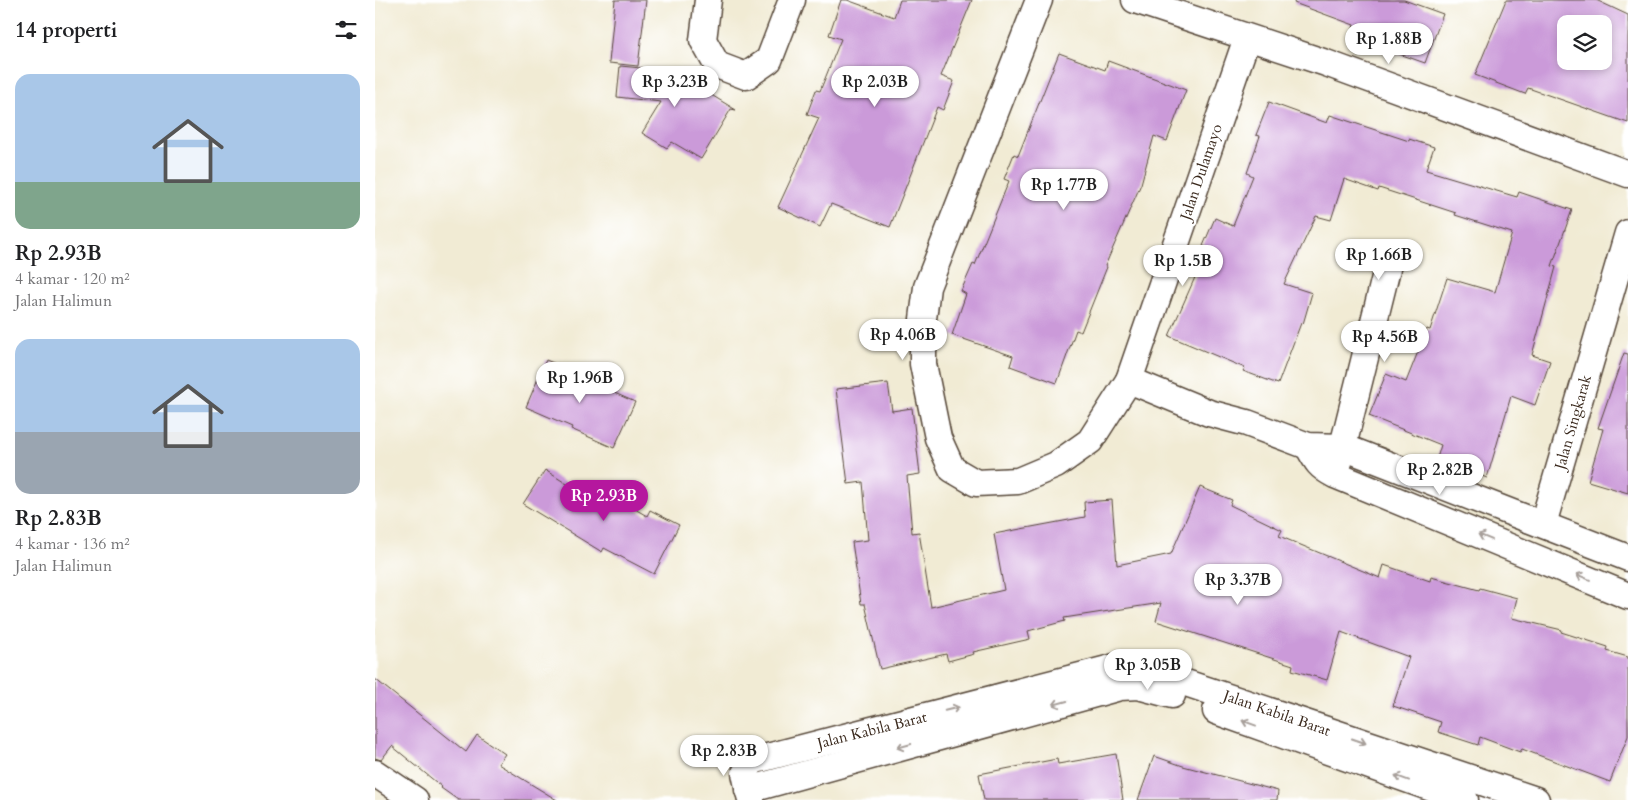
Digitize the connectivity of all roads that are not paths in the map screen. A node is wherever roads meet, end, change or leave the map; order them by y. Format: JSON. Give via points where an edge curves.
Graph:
{"nodes":[{"id":1,"x":707,"y":0,"type":"edge"},
{"id":2,"x":792,"y":0,"type":"edge"},
{"id":3,"x":1039,"y":0,"type":"edge"},
{"id":4,"x":1135,"y":0,"type":"edge"},
{"id":5,"x":1247,"y":38,"type":"junction"},
{"id":6,"x":1628,"y":174,"type":"edge"},
{"id":7,"x":1628,"y":233,"type":"edge"},
{"id":8,"x":1387,"y":269,"type":"dead end"},
{"id":9,"x":1628,"y":310,"type":"edge"},
{"id":10,"x":1603,"y":320,"type":"junction"},
{"id":11,"x":1129,"y":380,"type":"junction"},
{"id":12,"x":1308,"y":446,"type":"junction"},
{"id":13,"x":1343,"y":447,"type":"junction"},
{"id":14,"x":1335,"y":476,"type":"junction"},
{"id":15,"x":1543,"y":524,"type":"junction"},
{"id":16,"x":1628,"y":558,"type":"edge"},
{"id":17,"x":1628,"y":596,"type":"edge"},
{"id":18,"x":375,"y":774,"type":"edge"},
{"id":19,"x":749,"y":795,"type":"edge"},
{"id":20,"x":415,"y":800,"type":"edge"},
{"id":21,"x":1465,"y":800,"type":"edge"},
{"id":22,"x":1536,"y":800,"type":"edge"}],
"edges":[{"from":1,"to":2,"type":"street","via":[[703,40],[717,65],[746,76],[769,60]]},
{"from":3,"to":11,"type":"street","name":"Jalan Dulamayo","via":[[927,287],[923,364],[938,438],[952,469],[977,483],[1018,480],[1056,465],[1090,441]]},
{"from":4,"to":5,"type":"street"},
{"from":5,"to":6,"type":"street"},
{"from":5,"to":11,"type":"street","name":"Jalan Dulamayo"},
{"from":7,"to":10,"type":"street","name":"Jalan Singkarak"},
{"from":8,"to":13,"type":"street"},
{"from":9,"to":10,"type":"street"},
{"from":10,"to":15,"type":"street","name":"Jalan Singkarak"},
{"from":11,"to":12,"type":"street","via":[[1209,413],[1247,423]]},
{"from":12,"to":13,"type":"street"},
{"from":12,"to":14,"type":"street","via":[[1319,465]]},
{"from":13,"to":14,"type":"street"},
{"from":13,"to":15,"type":"street"},
{"from":17,"to":14,"type":"street","one_way":true},
{"from":15,"to":16,"type":"street"},
{"from":18,"to":20,"type":"street"},
{"from":21,"to":19,"type":"street","name":"Jalan Kabila Barat","one_way":true,"via":[[1138,686],[1120,686]]},
{"from":19,"to":22,"type":"street","name":"Jalan Kabila Barat","one_way":true,"via":[[745,773],[752,761],[1115,667],[1138,667]]}]}
